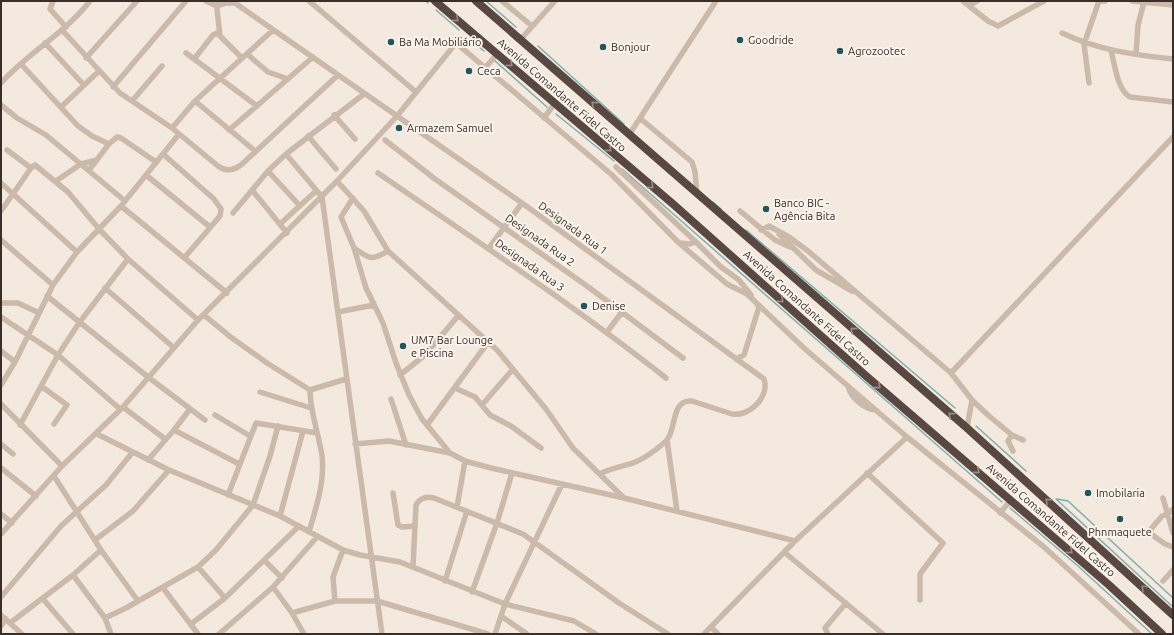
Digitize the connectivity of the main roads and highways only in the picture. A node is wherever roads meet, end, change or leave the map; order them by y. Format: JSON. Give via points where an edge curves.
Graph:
{"nodes":[{"id":1,"x":435,"y":1,"type":"edge"},
{"id":2,"x":476,"y":1,"type":"edge"},
{"id":3,"x":1173,"y":615,"type":"edge"},
{"id":4,"x":1162,"y":634,"type":"edge"}],
"edges":[{"from":1,"to":4,"type":"highway","name":"Avenida Comandante Fidel Castro","one_way":true,"via":[[622,160]]},
{"from":3,"to":2,"type":"highway","name":"Avenida Comandante Fidel Castro","one_way":true,"via":[[967,428],[697,196]]}]}
